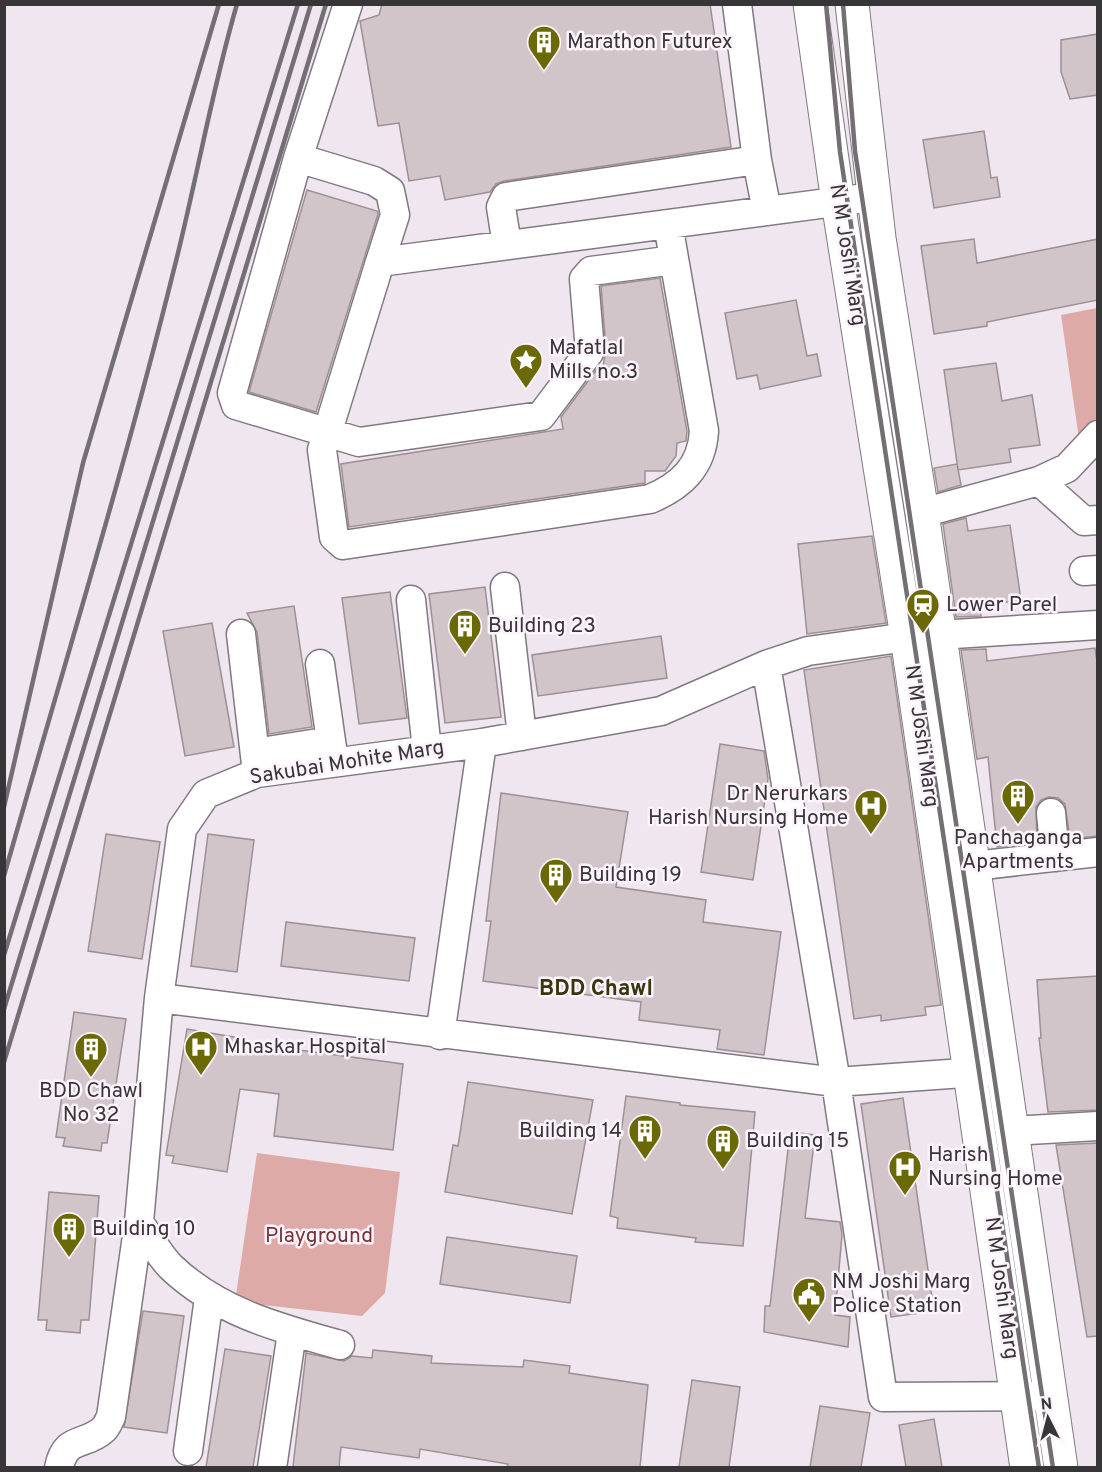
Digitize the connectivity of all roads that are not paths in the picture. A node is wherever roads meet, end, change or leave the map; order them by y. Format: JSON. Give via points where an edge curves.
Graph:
{"nodes":[{"id":1,"x":348,"y":4,"type":"edge"},
{"id":2,"x":737,"y":4,"type":"edge"},
{"id":3,"x":810,"y":4,"type":"edge"},
{"id":4,"x":852,"y":4,"type":"edge"},
{"id":5,"x":298,"y":158,"type":"junction"},
{"id":6,"x":757,"y":160,"type":"junction"},
{"id":7,"x":873,"y":197,"type":"junction"},
{"id":8,"x":838,"y":202,"type":"junction"},
{"id":9,"x":767,"y":211,"type":"junction"},
{"id":10,"x":668,"y":224,"type":"junction"},
{"id":11,"x":507,"y":245,"type":"junction"},
{"id":12,"x":674,"y":260,"type":"junction"},
{"id":13,"x":380,"y":262,"type":"junction"},
{"id":14,"x":326,"y":434,"type":"junction"},
{"id":15,"x":1098,"y":435,"type":"edge"},
{"id":16,"x":1039,"y":481,"type":"junction"},
{"id":17,"x":922,"y":513,"type":"junction"},
{"id":18,"x":1098,"y":520,"type":"edge"},
{"id":19,"x":505,"y":586,"type":"dead end"},
{"id":20,"x":411,"y":600,"type":"dead end"},
{"id":21,"x":1098,"y":625,"type":"edge"},
{"id":22,"x":241,"y":634,"type":"dead end"},
{"id":23,"x":940,"y":634,"type":"junction"},
{"id":24,"x":907,"y":637,"type":"junction"},
{"id":25,"x":320,"y":664,"type":"dead end"},
{"id":26,"x":766,"y":665,"type":"junction"},
{"id":27,"x":522,"y":736,"type":"junction"},
{"id":28,"x":482,"y":743,"type":"junction"},
{"id":29,"x":427,"y":750,"type":"junction"},
{"id":30,"x":332,"y":752,"type":"junction"},
{"id":31,"x":256,"y":763,"type":"junction"},
{"id":32,"x":1051,"y":813,"type":"dead end"},
{"id":33,"x":1098,"y":852,"type":"edge"},
{"id":34,"x":1055,"y":857,"type":"junction"},
{"id":35,"x":974,"y":866,"type":"junction"},
{"id":36,"x":159,"y":998,"type":"junction"},
{"id":37,"x":440,"y":1035,"type":"junction"},
{"id":38,"x":1003,"y":1070,"type":"junction"},
{"id":39,"x":969,"y":1073,"type":"junction"},
{"id":40,"x":836,"y":1082,"type":"junction"},
{"id":41,"x":1098,"y":1126,"type":"edge"},
{"id":42,"x":1012,"y":1131,"type":"junction"},
{"id":43,"x":139,"y":1222,"type":"junction"},
{"id":44,"x":209,"y":1298,"type":"junction"},
{"id":45,"x":292,"y":1332,"type":"junction"},
{"id":46,"x":340,"y":1345,"type":"dead end"},
{"id":47,"x":1049,"y":1395,"type":"junction"},
{"id":48,"x":1017,"y":1397,"type":"junction"},
{"id":49,"x":188,"y":1451,"type":"dead end"},
{"id":50,"x":59,"y":1467,"type":"edge"},
{"id":51,"x":272,"y":1467,"type":"edge"},
{"id":52,"x":1027,"y":1467,"type":"edge"},
{"id":53,"x":1061,"y":1467,"type":"edge"}],
"edges":[{"from":1,"to":5,"type":"street"},
{"from":2,"to":6,"type":"street"},
{"from":3,"to":8,"type":"main road","name":"N M Joshi Marg"},
{"from":4,"to":7,"type":"main road","name":"N M Joshi Marg"},
{"from":5,"to":13,"type":"street","via":[[374,181],[390,191],[395,215]]},
{"from":5,"to":14,"type":"street","via":[[232,393],[236,405]]},
{"from":6,"to":9,"type":"street"},
{"from":6,"to":11,"type":"street","via":[[506,197],[501,207]]},
{"from":7,"to":8,"type":"street"},
{"from":7,"to":17,"type":"main road","name":"N M Joshi Marg"},
{"from":8,"to":9,"type":"street"},
{"from":8,"to":24,"type":"main road","name":"N M Joshi Marg"},
{"from":9,"to":10,"type":"street"},
{"from":10,"to":11,"type":"street"},
{"from":10,"to":12,"type":"street"},
{"from":11,"to":13,"type":"street"},
{"from":12,"to":14,"type":"street","via":[[586,274],[590,351],[541,416],[359,442]]},
{"from":12,"to":14,"type":"street","via":[[704,431],[691,472],[669,491],[650,500],[343,545],[334,537],[321,458]]},
{"from":13,"to":14,"type":"street"},
{"from":15,"to":16,"type":"street","via":[[1067,468]]},
{"from":16,"to":17,"type":"street"},
{"from":16,"to":18,"type":"street","via":[[1083,521]]},
{"from":17,"to":23,"type":"main road","name":"N M Joshi Marg"},
{"from":19,"to":27,"type":"street"},
{"from":20,"to":29,"type":"street"},
{"from":21,"to":23,"type":"street","name":"Sakubai Mohite Marg"},
{"from":22,"to":31,"type":"street"},
{"from":23,"to":24,"type":"street","name":"Sakubai Mohite Marg"},
{"from":23,"to":35,"type":"main road","name":"N M Joshi Marg"},
{"from":24,"to":26,"type":"street","name":"Sakubai Mohite Marg","via":[[808,651]]},
{"from":24,"to":39,"type":"main road","name":"N M Joshi Marg"},
{"from":25,"to":30,"type":"street"},
{"from":26,"to":27,"type":"street","name":"Sakubai Mohite Marg","via":[[661,711]]},
{"from":26,"to":40,"type":"street"},
{"from":27,"to":28,"type":"street","name":"Sakubai Mohite Marg"},
{"from":28,"to":29,"type":"street","name":"Sakubai Mohite Marg"},
{"from":28,"to":37,"type":"street"},
{"from":29,"to":30,"type":"street","name":"Sakubai Mohite Marg"},
{"from":30,"to":31,"type":"street","name":"Sakubai Mohite Marg"},
{"from":31,"to":36,"type":"street","name":"Sakubai Mohite Marg","via":[[207,794],[182,829]]},
{"from":32,"to":34,"type":"street"},
{"from":33,"to":34,"type":"street"},
{"from":34,"to":35,"type":"street"},
{"from":35,"to":38,"type":"main road","name":"N M Joshi Marg"},
{"from":36,"to":37,"type":"street"},
{"from":36,"to":43,"type":"street","name":"Sakubai Mohite Marg"},
{"from":37,"to":40,"type":"street"},
{"from":38,"to":39,"type":"street"},
{"from":38,"to":42,"type":"main road","name":"N M Joshi Marg"},
{"from":39,"to":40,"type":"street"},
{"from":39,"to":48,"type":"main road","name":"N M Joshi Marg"},
{"from":40,"to":48,"type":"street","via":[[883,1397]]},
{"from":41,"to":42,"type":"street"},
{"from":42,"to":47,"type":"main road","name":"N M Joshi Marg"},
{"from":43,"to":44,"type":"street","via":[[170,1266]]},
{"from":43,"to":50,"type":"street","name":"Sakubai Mohite Marg","via":[[111,1416],[104,1429],[62,1452]]},
{"from":44,"to":45,"type":"street","via":[[262,1323]]},
{"from":44,"to":49,"type":"street"},
{"from":45,"to":46,"type":"street"},
{"from":45,"to":51,"type":"street"},
{"from":47,"to":48,"type":"street"},
{"from":47,"to":53,"type":"main road","name":"N M Joshi Marg"},
{"from":48,"to":52,"type":"main road","name":"N M Joshi Marg"}]}
